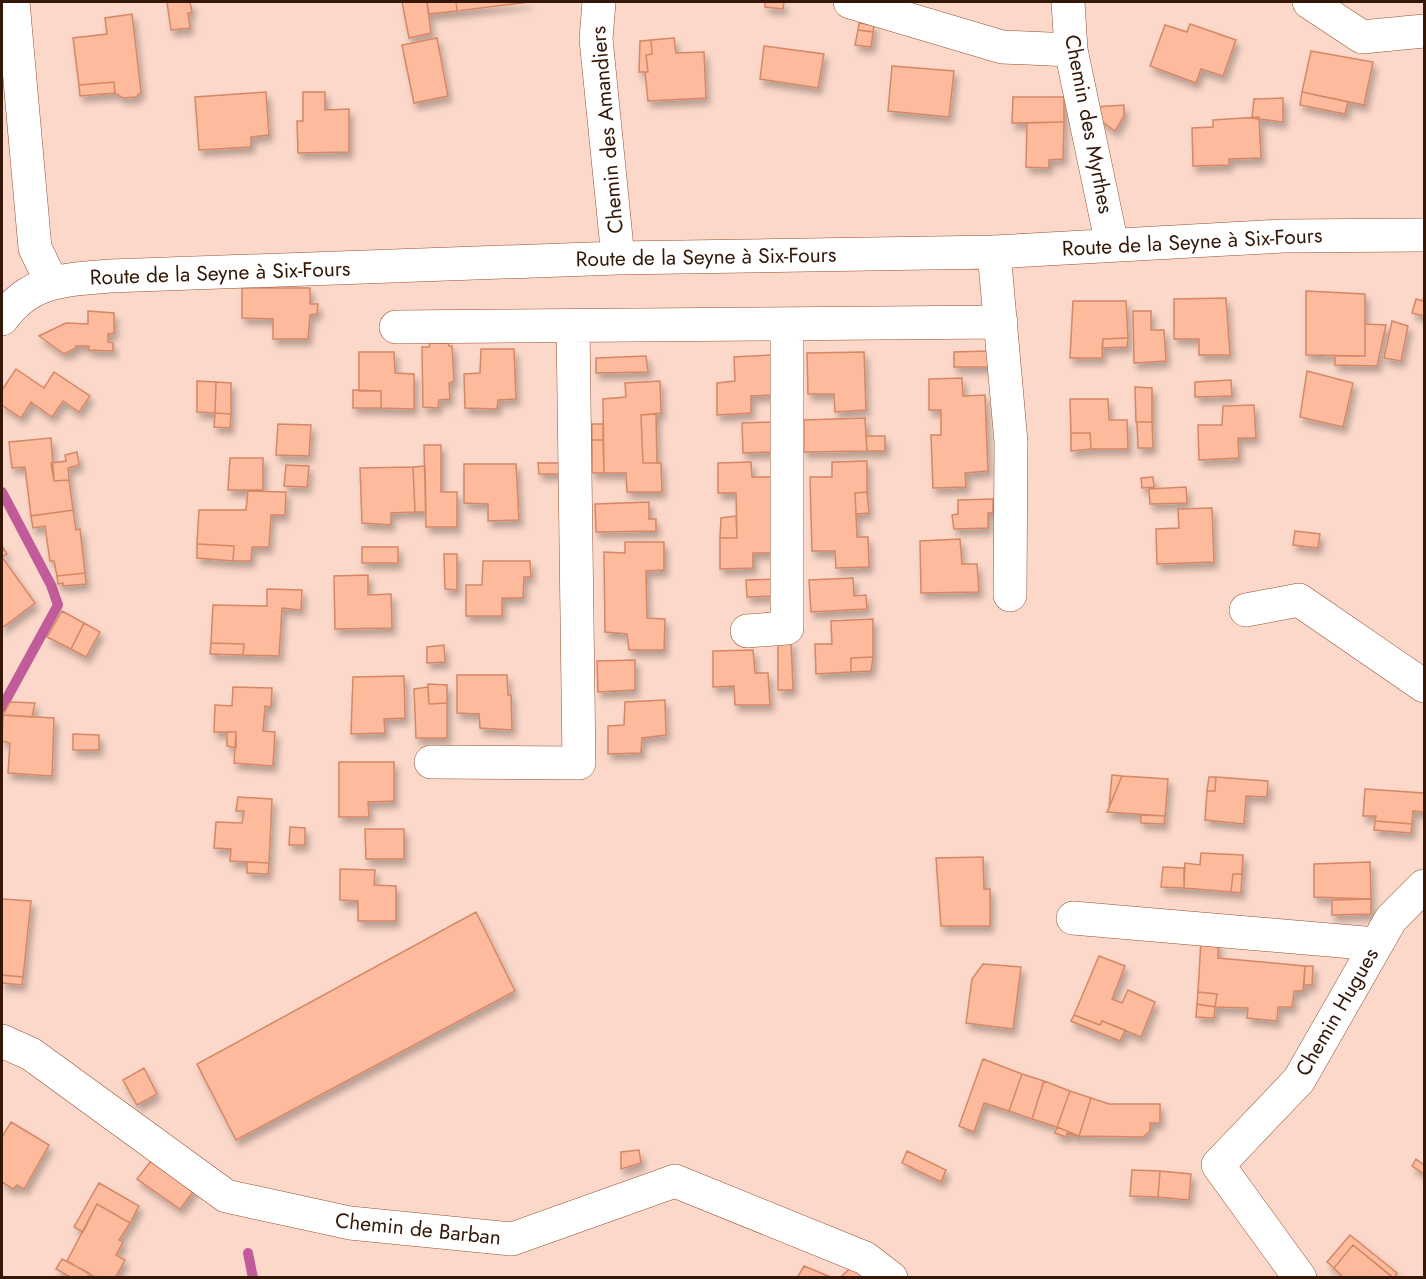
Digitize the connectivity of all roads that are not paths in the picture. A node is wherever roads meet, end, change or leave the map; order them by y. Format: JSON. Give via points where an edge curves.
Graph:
{"nodes":[{"id":1,"x":13,"y":2,"type":"edge"},
{"id":2,"x":599,"y":2,"type":"edge"},
{"id":3,"x":850,"y":2,"type":"edge"},
{"id":4,"x":1068,"y":2,"type":"edge"},
{"id":5,"x":1309,"y":2,"type":"edge"},
{"id":6,"x":1425,"y":31,"type":"edge"},
{"id":7,"x":1071,"y":50,"type":"junction"},
{"id":8,"x":15,"y":175,"type":"edge"},
{"id":9,"x":1425,"y":235,"type":"edge"},
{"id":10,"x":1113,"y":245,"type":"junction"},
{"id":11,"x":994,"y":252,"type":"junction"},
{"id":12,"x":618,"y":258,"type":"junction"},
{"id":13,"x":51,"y":281,"type":"junction"},
{"id":14,"x":2,"y":319,"type":"edge"},
{"id":15,"x":1001,"y":322,"type":"junction"},
{"id":16,"x":788,"y":324,"type":"junction"},
{"id":17,"x":573,"y":326,"type":"junction"},
{"id":18,"x":396,"y":327,"type":"dead end"},
{"id":19,"x":1010,"y":595,"type":"dead end"},
{"id":20,"x":1246,"y":610,"type":"dead end"},
{"id":21,"x":747,"y":631,"type":"dead end"},
{"id":22,"x":1425,"y":686,"type":"edge"},
{"id":23,"x":431,"y":762,"type":"dead end"},
{"id":24,"x":1425,"y":886,"type":"edge"},
{"id":25,"x":1073,"y":918,"type":"dead end"},
{"id":26,"x":1376,"y":944,"type":"junction"},
{"id":27,"x":2,"y":1041,"type":"edge"},
{"id":28,"x":891,"y":1278,"type":"edge"},
{"id":29,"x":1300,"y":1278,"type":"edge"}],
"edges":[{"from":1,"to":8,"type":"street"},
{"from":2,"to":12,"type":"street","name":"Chemin des Amandiers","via":[[596,39]]},
{"from":3,"to":7,"type":"street","via":[[1002,47]]},
{"from":4,"to":7,"type":"street","name":"Chemin des Myrthes"},
{"from":5,"to":6,"type":"street","via":[[1362,37]]},
{"from":7,"to":10,"type":"street","name":"Chemin des Myrthes"},
{"from":8,"to":13,"type":"street","via":[[35,248]]},
{"from":9,"to":10,"type":"street","name":"Route de la Seyne à Six-Fours","via":[[1283,236]]},
{"from":10,"to":11,"type":"street","name":"Route de la Seyne à Six-Fours"},
{"from":11,"to":12,"type":"street","name":"Route de la Seyne à Six-Fours"},
{"from":11,"to":15,"type":"street"},
{"from":12,"to":13,"type":"street","name":"Route de la Seyne à Six-Fours"},
{"from":13,"to":14,"type":"street","name":"Route de la Seyne à Six-Fours","via":[[12,305]]},
{"from":15,"to":16,"type":"street"},
{"from":15,"to":19,"type":"street","via":[[1011,442]]},
{"from":16,"to":17,"type":"street"},
{"from":16,"to":21,"type":"street","via":[[788,628]]},
{"from":17,"to":18,"type":"street"},
{"from":17,"to":23,"type":"street","via":[[579,763]]},
{"from":20,"to":22,"type":"street","via":[[1299,600]]},
{"from":24,"to":26,"type":"street","name":"Chemin Hugues","via":[[1391,919]]},
{"from":25,"to":26,"type":"street"},
{"from":26,"to":29,"type":"street","name":"Chemin Hugues","via":[[1299,1080],[1218,1166]]},
{"from":27,"to":28,"type":"street","name":"Chemin de Barban","via":[[31,1054],[226,1196],[350,1223],[512,1239],[675,1181],[865,1258]]}]}
